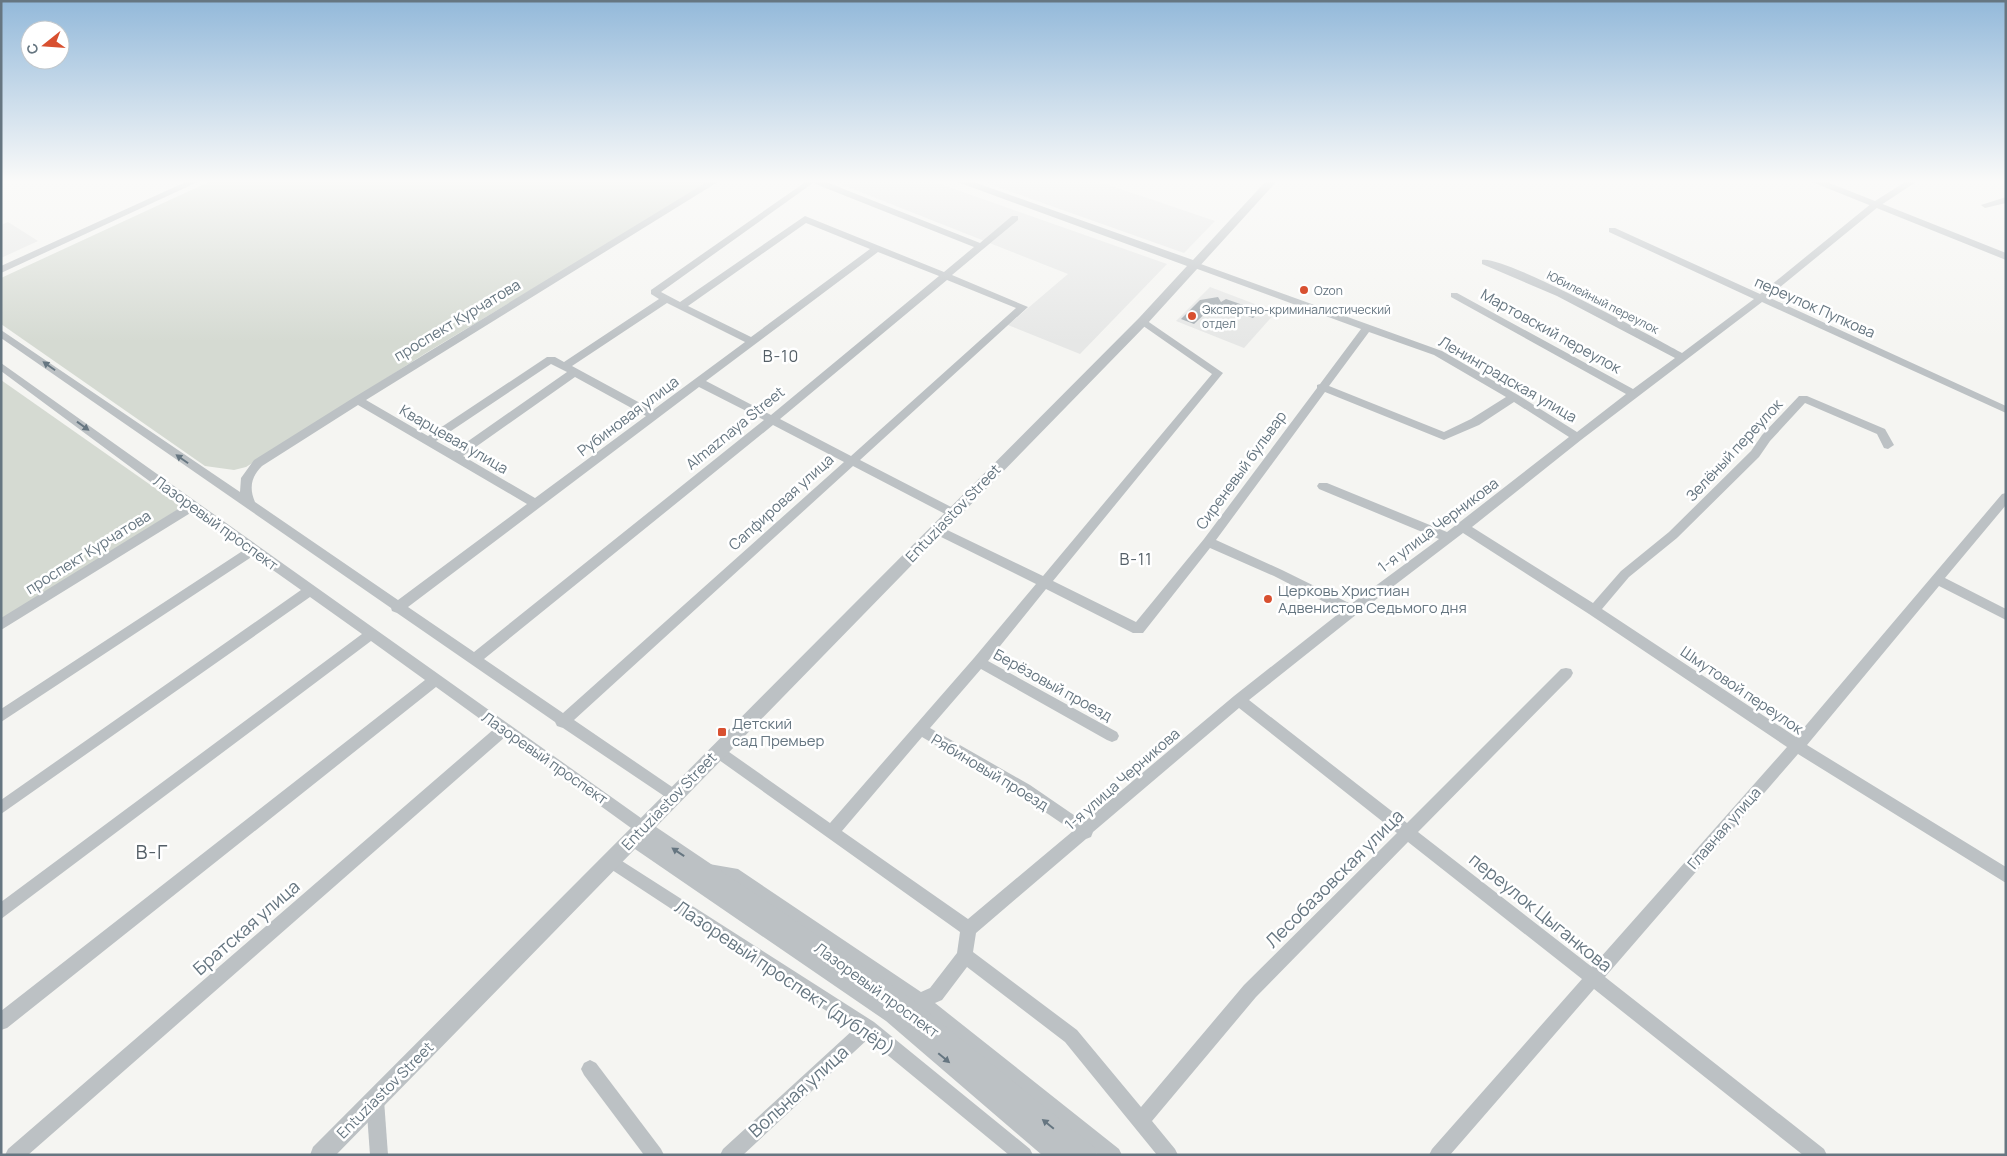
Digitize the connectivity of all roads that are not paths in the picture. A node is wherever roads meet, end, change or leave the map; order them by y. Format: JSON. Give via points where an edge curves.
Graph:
{"nodes":[{"id":1,"x":80,"y":234,"type":"edge"},
{"id":2,"x":629,"y":234,"type":"edge"},
{"id":3,"x":737,"y":234,"type":"edge"},
{"id":4,"x":784,"y":234,"type":"edge"},
{"id":5,"x":842,"y":234,"type":"edge"},
{"id":6,"x":949,"y":234,"type":"edge"},
{"id":7,"x":995,"y":234,"type":"edge"},
{"id":8,"x":1109,"y":234,"type":"edge"},
{"id":9,"x":1111,"y":234,"type":"edge"},
{"id":10,"x":1223,"y":234,"type":"edge"},
{"id":11,"x":1227,"y":234,"type":"edge"},
{"id":12,"x":1620,"y":234,"type":"edge"},
{"id":13,"x":1840,"y":234,"type":"edge"},
{"id":14,"x":1948,"y":234,"type":"edge"},
{"id":15,"x":980,"y":246,"type":"junction"},
{"id":16,"x":877,"y":248,"type":"junction"},
{"id":17,"x":2006,"y":257,"type":"edge"},
{"id":18,"x":1485,"y":262,"type":"dead end"},
{"id":19,"x":1197,"y":265,"type":"junction"},
{"id":20,"x":1,"y":270,"type":"edge"},
{"id":21,"x":944,"y":276,"type":"junction"},
{"id":22,"x":1454,"y":295,"type":"dead end"},
{"id":23,"x":667,"y":298,"type":"junction"},
{"id":24,"x":1760,"y":299,"type":"junction"},
{"id":25,"x":681,"y":306,"type":"junction"},
{"id":26,"x":1143,"y":321,"type":"junction"},
{"id":27,"x":1367,"y":328,"type":"junction"},
{"id":28,"x":1,"y":334,"type":"edge"},
{"id":29,"x":752,"y":342,"type":"junction"},
{"id":30,"x":1681,"y":357,"type":"junction"},
{"id":31,"x":1,"y":366,"type":"edge"},
{"id":32,"x":564,"y":366,"type":"junction"},
{"id":33,"x":575,"y":372,"type":"junction"},
{"id":34,"x":699,"y":382,"type":"junction"},
{"id":35,"x":1321,"y":387,"type":"junction"},
{"id":36,"x":1634,"y":394,"type":"junction"},
{"id":37,"x":1514,"y":397,"type":"junction"},
{"id":38,"x":357,"y":400,"type":"junction"},
{"id":39,"x":2006,"y":410,"type":"edge"},
{"id":40,"x":653,"y":415,"type":"junction"},
{"id":41,"x":772,"y":420,"type":"junction"},
{"id":42,"x":1577,"y":437,"type":"junction"},
{"id":43,"x":428,"y":441,"type":"junction"},
{"id":44,"x":1888,"y":445,"type":"dead end"},
{"id":45,"x":456,"y":456,"type":"junction"},
{"id":46,"x":850,"y":462,"type":"junction"},
{"id":47,"x":1323,"y":486,"type":"dead end"},
{"id":48,"x":2006,"y":497,"type":"edge"},
{"id":49,"x":536,"y":504,"type":"junction"},
{"id":50,"x":192,"y":506,"type":"junction"},
{"id":51,"x":252,"y":507,"type":"junction"},
{"id":52,"x":953,"y":513,"type":"junction"},
{"id":53,"x":1464,"y":527,"type":"junction"},
{"id":54,"x":937,"y":530,"type":"junction"},
{"id":55,"x":1449,"y":538,"type":"junction"},
{"id":56,"x":1208,"y":542,"type":"junction"},
{"id":57,"x":253,"y":550,"type":"junction"},
{"id":58,"x":1937,"y":579,"type":"junction"},
{"id":59,"x":1044,"y":582,"type":"junction"},
{"id":60,"x":310,"y":590,"type":"junction"},
{"id":61,"x":396,"y":608,"type":"junction"},
{"id":62,"x":1352,"y":610,"type":"junction"},
{"id":63,"x":1594,"y":610,"type":"junction"},
{"id":64,"x":2006,"y":615,"type":"edge"},
{"id":65,"x":1,"y":625,"type":"edge"},
{"id":66,"x":370,"y":634,"type":"junction"},
{"id":67,"x":473,"y":660,"type":"junction"},
{"id":68,"x":978,"y":662,"type":"junction"},
{"id":69,"x":1566,"y":673,"type":"dead end"},
{"id":70,"x":435,"y":680,"type":"junction"},
{"id":71,"x":1239,"y":700,"type":"junction"},
{"id":72,"x":1,"y":716,"type":"edge"},
{"id":73,"x":562,"y":722,"type":"junction"},
{"id":74,"x":504,"y":729,"type":"junction"},
{"id":75,"x":920,"y":729,"type":"junction"},
{"id":76,"x":1112,"y":736,"type":"dead end"},
{"id":77,"x":1797,"y":746,"type":"junction"},
{"id":78,"x":717,"y":751,"type":"junction"},
{"id":79,"x":673,"y":796,"type":"junction"},
{"id":80,"x":1,"y":808,"type":"edge"},
{"id":81,"x":831,"y":832,"type":"junction"},
{"id":82,"x":1086,"y":832,"type":"junction"},
{"id":83,"x":1408,"y":832,"type":"junction"},
{"id":84,"x":638,"y":833,"type":"junction"},
{"id":85,"x":611,"y":861,"type":"junction"},
{"id":86,"x":704,"y":870,"type":"junction"},
{"id":87,"x":2006,"y":876,"type":"edge"},
{"id":88,"x":1,"y":912,"type":"edge"},
{"id":89,"x":968,"y":929,"type":"junction"},
{"id":90,"x":965,"y":956,"type":"junction"},
{"id":91,"x":1592,"y":978,"type":"junction"},
{"id":92,"x":920,"y":1001,"type":"junction"},
{"id":93,"x":1,"y":1022,"type":"edge"},
{"id":94,"x":868,"y":1028,"type":"junction"},
{"id":95,"x":590,"y":1069,"type":"dead end"},
{"id":96,"x":375,"y":1100,"type":"junction"},
{"id":97,"x":1141,"y":1120,"type":"junction"},
{"id":98,"x":14,"y":1155,"type":"edge"},
{"id":99,"x":321,"y":1155,"type":"edge"},
{"id":100,"x":380,"y":1155,"type":"edge"},
{"id":101,"x":655,"y":1155,"type":"edge"},
{"id":102,"x":729,"y":1155,"type":"edge"},
{"id":103,"x":1024,"y":1155,"type":"edge"},
{"id":104,"x":1059,"y":1155,"type":"edge"},
{"id":105,"x":1086,"y":1155,"type":"edge"},
{"id":106,"x":1113,"y":1155,"type":"edge"},
{"id":107,"x":1169,"y":1155,"type":"edge"},
{"id":108,"x":1438,"y":1155,"type":"edge"},
{"id":109,"x":1818,"y":1155,"type":"edge"}],
"edges":[{"from":1,"to":20,"type":"street"},
{"from":2,"to":38,"type":"street","name":"проспект Курчатова"},
{"from":3,"to":23,"type":"street","via":[[654,292]]},
{"from":4,"to":25,"type":"street"},
{"from":5,"to":16,"type":"street"},
{"from":6,"to":15,"type":"street"},
{"from":7,"to":15,"type":"street","name":"Almaznaya Street"},
{"from":8,"to":19,"type":"street","name":"Ленинградская улица"},
{"from":9,"to":19,"type":"street"},
{"from":10,"to":19,"type":"street","name":"Entuziastov Street"},
{"from":11,"to":19,"type":"street"},
{"from":12,"to":24,"type":"street","name":"переулок Пупкова"},
{"from":13,"to":24,"type":"street","name":"1-я улица Черникова"},
{"from":14,"to":17,"type":"street"},
{"from":15,"to":21,"type":"street","name":"Almaznaya Street"},
{"from":16,"to":21,"type":"street"},
{"from":16,"to":29,"type":"street","name":"Рубиновая улица"},
{"from":18,"to":30,"type":"street","name":"Юбилейный переулок","via":[[1569,296]]},
{"from":19,"to":26,"type":"street","name":"Entuziastov Street"},
{"from":19,"to":27,"type":"street","name":"Ленинградская улица"},
{"from":21,"to":41,"type":"street","name":"Almaznaya Street"},
{"from":21,"to":46,"type":"street","name":"Сапфировая улица","via":[[1023,307]]},
{"from":22,"to":36,"type":"street","name":"Мартовский переулок"},
{"from":23,"to":25,"type":"street"},
{"from":23,"to":32,"type":"street"},
{"from":24,"to":30,"type":"street","name":"1-я улица Черникова"},
{"from":24,"to":39,"type":"street","name":"переулок Пупкова"},
{"from":25,"to":29,"type":"street"},
{"from":26,"to":52,"type":"street","name":"Entuziastov Street"},
{"from":26,"to":59,"type":"street","via":[[1218,373]]},
{"from":27,"to":35,"type":"street","name":"Сиреневый бульвар"},
{"from":27,"to":37,"type":"street","name":"Ленинградская улица","via":[[1438,353]]},
{"from":51,"to":28,"type":"street","one_way":true},
{"from":29,"to":34,"type":"street","name":"Рубиновая улица"},
{"from":30,"to":36,"type":"street","name":"1-я улица Черникова"},
{"from":31,"to":50,"type":"street","name":"Лазоревый проспект","one_way":true},
{"from":32,"to":33,"type":"street"},
{"from":32,"to":43,"type":"street","via":[[551,359]]},
{"from":33,"to":40,"type":"street"},
{"from":33,"to":45,"type":"street"},
{"from":34,"to":40,"type":"street","name":"Рубиновая улица"},
{"from":34,"to":41,"type":"street"},
{"from":35,"to":37,"type":"street","via":[[1444,436],[1475,422]]},
{"from":35,"to":56,"type":"street","name":"Сиреневый бульвар"},
{"from":36,"to":42,"type":"street","name":"1-я улица Черникова"},
{"from":37,"to":42,"type":"street","name":"Ленинградская улица"},
{"from":38,"to":43,"type":"street","name":"Кварцевая улица"},
{"from":38,"to":51,"type":"street","name":"проспект Курчатова","via":[[251,469],[245,486],[246,498]]},
{"from":40,"to":49,"type":"street","name":"Рубиновая улица"},
{"from":41,"to":46,"type":"street"},
{"from":41,"to":67,"type":"street","name":"Almaznaya Street"},
{"from":42,"to":53,"type":"street","name":"1-я улица Черникова"},
{"from":43,"to":45,"type":"street","name":"Кварцевая улица"},
{"from":44,"to":63,"type":"street","name":"Зелёный переулок","via":[[1881,432],[1804,398],[1755,454],[1673,535],[1625,574]]},
{"from":45,"to":49,"type":"street","name":"Кварцевая улица"},
{"from":46,"to":52,"type":"street"},
{"from":46,"to":73,"type":"street","name":"Сапфировая улица"},
{"from":47,"to":55,"type":"street"},
{"from":48,"to":58,"type":"street","name":"Главная улица"},
{"from":49,"to":61,"type":"street","name":"Рубиновая улица"},
{"from":50,"to":57,"type":"street","name":"Лазоревый проспект"},
{"from":50,"to":65,"type":"street","name":"проспект Курчатова"},
{"from":51,"to":61,"type":"street"},
{"from":52,"to":54,"type":"street","name":"Entuziastov Street"},
{"from":53,"to":55,"type":"street","name":"1-я улица Черникова"},
{"from":53,"to":63,"type":"street","name":"Шмутовой переулок"},
{"from":54,"to":59,"type":"street"},
{"from":54,"to":78,"type":"street","name":"Entuziastov Street"},
{"from":55,"to":62,"type":"street","name":"1-я улица Черникова"},
{"from":56,"to":59,"type":"street","name":"Сиреневый бульвар","via":[[1138,629]]},
{"from":56,"to":62,"type":"street"},
{"from":57,"to":60,"type":"street","name":"Лазоревый проспект"},
{"from":57,"to":72,"type":"street"},
{"from":58,"to":64,"type":"street"},
{"from":58,"to":77,"type":"street","name":"Главная улица"},
{"from":59,"to":68,"type":"street"},
{"from":60,"to":66,"type":"street","name":"Лазоревый проспект"},
{"from":60,"to":80,"type":"street"},
{"from":61,"to":67,"type":"street"},
{"from":62,"to":71,"type":"street","name":"1-я улица Черникова"},
{"from":63,"to":77,"type":"street","name":"Шмутовой переулок"},
{"from":66,"to":70,"type":"street","name":"Лазоревый проспект"},
{"from":66,"to":88,"type":"street"},
{"from":67,"to":73,"type":"street"},
{"from":68,"to":75,"type":"street"},
{"from":68,"to":76,"type":"street","name":"Берёзовый проезд"},
{"from":69,"to":83,"type":"street","name":"Лесобазовская улица"},
{"from":70,"to":74,"type":"street","name":"Лазоревый проспект"},
{"from":70,"to":93,"type":"street"},
{"from":71,"to":82,"type":"street","name":"1-я улица Черникова"},
{"from":71,"to":83,"type":"street","name":"переулок Цыганкова"},
{"from":73,"to":79,"type":"street"},
{"from":74,"to":84,"type":"street","name":"Лазоревый проспект"},
{"from":74,"to":98,"type":"street","name":"Братская улица"},
{"from":75,"to":81,"type":"street"},
{"from":75,"to":82,"type":"street","name":"Рябиновый проезд","via":[[1024,790]]},
{"from":77,"to":87,"type":"street","name":"Шмутовой переулок"},
{"from":77,"to":91,"type":"street","name":"Главная улица"},
{"from":78,"to":79,"type":"street","name":"Entuziastov Street"},
{"from":78,"to":81,"type":"street"},
{"from":79,"to":84,"type":"street","name":"Entuziastov Street"},
{"from":81,"to":89,"type":"street"},
{"from":82,"to":89,"type":"street","name":"1-я улица Черникова"},
{"from":83,"to":91,"type":"street","name":"переулок Цыганкова"},
{"from":83,"to":97,"type":"street","name":"Лесобазовская улица","via":[[1250,991]]},
{"from":84,"to":85,"type":"street","name":"Entuziastov Street"},
{"from":86,"to":84,"type":"street","name":"Лазоревый проспект","one_way":true},
{"from":84,"to":104,"type":"street","name":"Лазоревый проспект","one_way":true,"via":[[893,1014]]},
{"from":85,"to":94,"type":"street","name":"Лазоревый проспект (дублёр)"},
{"from":85,"to":96,"type":"street","name":"Entuziastov Street"},
{"from":86,"to":92,"type":"street","via":[[733,874]]},
{"from":105,"to":86,"type":"street","name":"Лазоревый проспект","one_way":true,"via":[[906,1007]]},
{"from":89,"to":90,"type":"street"},
{"from":90,"to":92,"type":"street","via":[[936,994]]},
{"from":90,"to":97,"type":"street","via":[[1071,1036]]},
{"from":91,"to":108,"type":"street","name":"Главная улица"},
{"from":91,"to":109,"type":"street","name":"переулок Цыганкова"},
{"from":92,"to":106,"type":"street"},
{"from":94,"to":102,"type":"street","name":"Вольная улица"},
{"from":94,"to":103,"type":"street","name":"Лазоревый проспект (дублёр)"},
{"from":95,"to":101,"type":"street"},
{"from":96,"to":99,"type":"street","name":"Entuziastov Street"},
{"from":96,"to":100,"type":"street"},
{"from":97,"to":107,"type":"street"}]}
